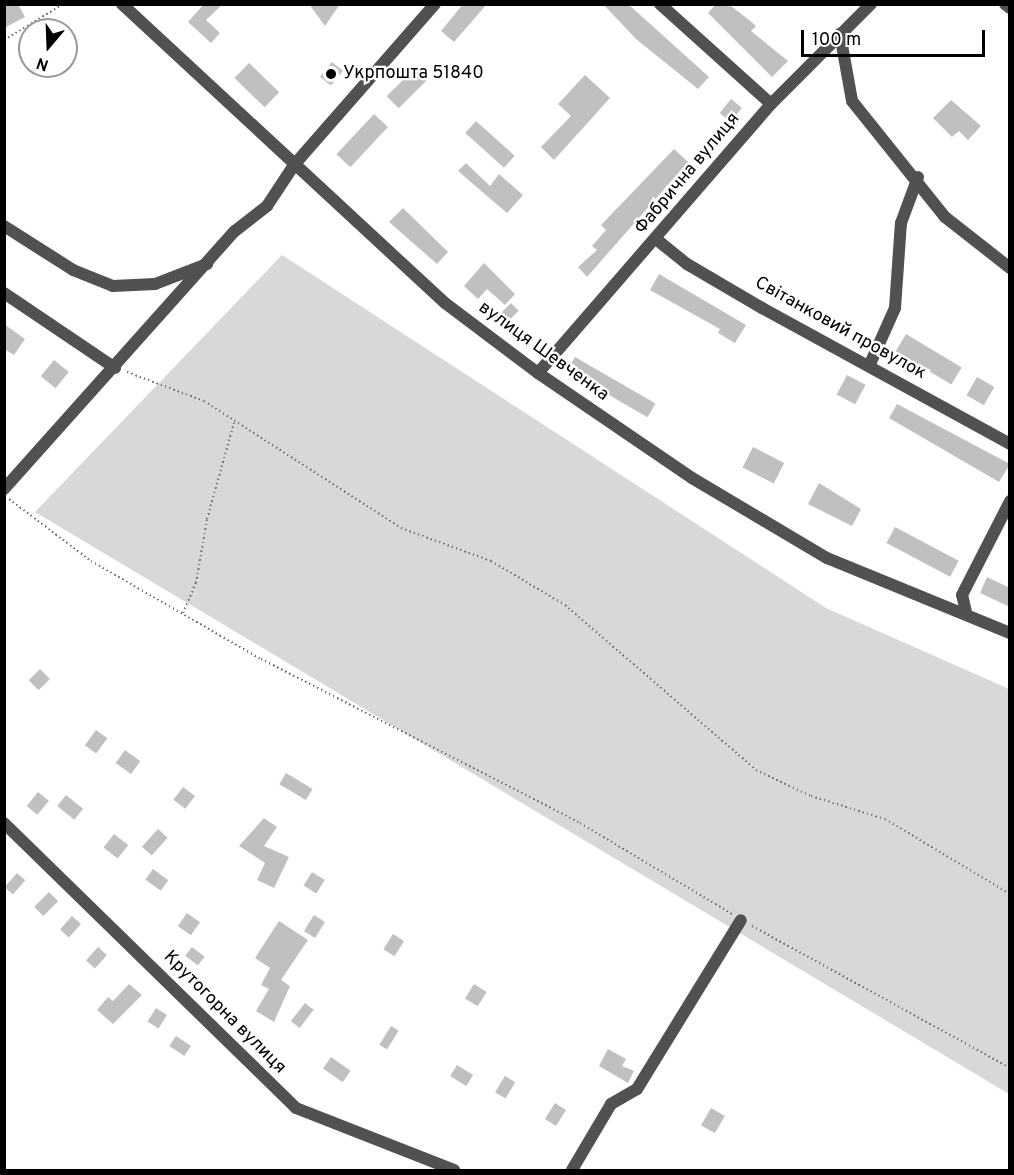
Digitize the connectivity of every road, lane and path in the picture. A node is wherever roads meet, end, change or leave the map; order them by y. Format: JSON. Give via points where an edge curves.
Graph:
{"nodes":[{"id":1,"x":63,"y":4,"type":"edge"},
{"id":2,"x":122,"y":4,"type":"edge"},
{"id":3,"x":435,"y":4,"type":"edge"},
{"id":4,"x":660,"y":4,"type":"edge"},
{"id":5,"x":872,"y":4,"type":"edge"},
{"id":6,"x":1005,"y":4,"type":"edge"},
{"id":7,"x":1010,"y":8,"type":"edge"},
{"id":8,"x":840,"y":34,"type":"junction"},
{"id":9,"x":4,"y":39,"type":"edge"},
{"id":10,"x":771,"y":104,"type":"junction"},
{"id":11,"x":294,"y":165,"type":"junction"},
{"id":12,"x":918,"y":177,"type":"junction"},
{"id":13,"x":4,"y":226,"type":"edge"},
{"id":14,"x":656,"y":239,"type":"junction"},
{"id":15,"x":208,"y":264,"type":"junction"},
{"id":16,"x":1010,"y":268,"type":"edge"},
{"id":17,"x":4,"y":293,"type":"edge"},
{"id":18,"x":870,"y":364,"type":"junction"},
{"id":19,"x":115,"y":368,"type":"junction"},
{"id":20,"x":538,"y":373,"type":"junction"},
{"id":21,"x":234,"y":423,"type":"junction"},
{"id":22,"x":1010,"y":444,"type":"edge"},
{"id":23,"x":4,"y":489,"type":"edge"},
{"id":24,"x":4,"y":496,"type":"edge"},
{"id":25,"x":1010,"y":501,"type":"edge"},
{"id":26,"x":966,"y":612,"type":"junction"},
{"id":27,"x":183,"y":614,"type":"junction"},
{"id":28,"x":1010,"y":633,"type":"edge"},
{"id":29,"x":4,"y":823,"type":"edge"},
{"id":30,"x":1010,"y":894,"type":"edge"},
{"id":31,"x":741,"y":920,"type":"junction"},
{"id":32,"x":1010,"y":1068,"type":"edge"},
{"id":33,"x":454,"y":1170,"type":"edge"},
{"id":34,"x":572,"y":1170,"type":"edge"}],
"edges":[{"from":1,"to":9,"type":"path"},
{"from":2,"to":11,"type":"street","name":"вулиця Шевченка"},
{"from":3,"to":11,"type":"street"},
{"from":4,"to":10,"type":"street"},
{"from":5,"to":8,"type":"street","name":"Фабрична вулиця"},
{"from":6,"to":7,"type":"street"},
{"from":8,"to":10,"type":"street","name":"Фабрична вулиця"},
{"from":8,"to":12,"type":"street","via":[[852,101]]},
{"from":10,"to":14,"type":"street","name":"Фабрична вулиця"},
{"from":11,"to":15,"type":"street","via":[[267,206],[235,231]]},
{"from":11,"to":20,"type":"street","name":"вулиця Шевченка","via":[[445,303]]},
{"from":12,"to":16,"type":"street","via":[[945,216]]},
{"from":12,"to":18,"type":"street","via":[[901,223],[895,308]]},
{"from":13,"to":15,"type":"street","via":[[73,270],[113,286],[155,284]]},
{"from":14,"to":18,"type":"street","name":"Світанковий провулок","via":[[687,264],[762,308]]},
{"from":14,"to":20,"type":"street","name":"Фабрична вулиця"},
{"from":15,"to":19,"type":"street"},
{"from":17,"to":19,"type":"street"},
{"from":18,"to":22,"type":"street","name":"Світанковий провулок"},
{"from":19,"to":21,"type":"path","via":[[204,401]]},
{"from":19,"to":23,"type":"street"},
{"from":20,"to":26,"type":"street","name":"вулиця Шевченка","via":[[692,478],[783,533],[881,584]]},
{"from":21,"to":27,"type":"path","via":[[207,519],[196,583]]},
{"from":21,"to":30,"type":"path","via":[[400,528],[491,561],[565,605],[756,770],[811,796],[885,819]]},
{"from":24,"to":27,"type":"path","via":[[91,561]]},
{"from":25,"to":26,"type":"street","via":[[963,595]]},
{"from":26,"to":28,"type":"street","name":"вулиця Шевченка"},
{"from":27,"to":31,"type":"path","via":[[580,823]]},
{"from":29,"to":33,"type":"street","name":"Крутогорна вулиця","via":[[296,1108]]},
{"from":31,"to":32,"type":"path"},
{"from":31,"to":34,"type":"street","via":[[637,1089],[611,1104]]}]}
